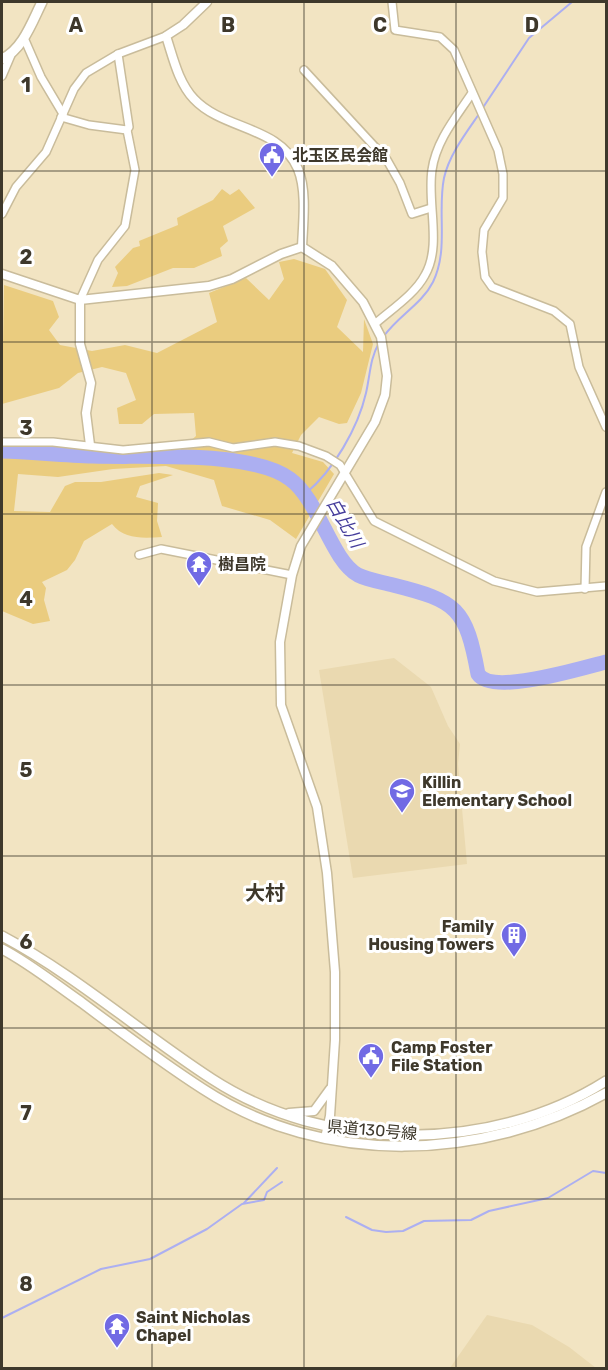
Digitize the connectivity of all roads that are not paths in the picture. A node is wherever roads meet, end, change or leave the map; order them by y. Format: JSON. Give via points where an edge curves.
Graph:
{"nodes":[{"id":1,"x":42,"y":2,"type":"edge"},
{"id":2,"x":207,"y":2,"type":"edge"},
{"id":3,"x":392,"y":2,"type":"edge"},
{"id":4,"x":166,"y":36,"type":"junction"},
{"id":5,"x":24,"y":38,"type":"junction"},
{"id":6,"x":118,"y":54,"type":"junction"},
{"id":7,"x":6,"y":57,"type":"edge"},
{"id":8,"x":304,"y":70,"type":"dead end"},
{"id":9,"x":2,"y":76,"type":"edge"},
{"id":10,"x":472,"y":93,"type":"junction"},
{"id":11,"x":62,"y":116,"type":"junction"},
{"id":12,"x":127,"y":130,"type":"junction"},
{"id":13,"x":430,"y":208,"type":"junction"},
{"id":14,"x":2,"y":214,"type":"edge"},
{"id":15,"x":302,"y":247,"type":"junction"},
{"id":16,"x":2,"y":274,"type":"edge"},
{"id":17,"x":80,"y":300,"type":"junction"},
{"id":18,"x":377,"y":326,"type":"junction"},
{"id":19,"x":606,"y":427,"type":"edge"},
{"id":20,"x":2,"y":442,"type":"edge"},
{"id":21,"x":90,"y":445,"type":"junction"},
{"id":22,"x":342,"y":469,"type":"junction"},
{"id":23,"x":606,"y":492,"type":"edge"},
{"id":24,"x":603,"y":513,"type":"edge"},
{"id":25,"x":139,"y":555,"type":"dead end"},
{"id":26,"x":292,"y":575,"type":"junction"},
{"id":27,"x":606,"y":586,"type":"edge"},
{"id":28,"x":585,"y":589,"type":"junction"},
{"id":29,"x":2,"y":936,"type":"edge"},
{"id":30,"x":2,"y":949,"type":"edge"},
{"id":31,"x":606,"y":1081,"type":"edge"},
{"id":32,"x":332,"y":1086,"type":"junction"},
{"id":33,"x":606,"y":1093,"type":"edge"},
{"id":34,"x":279,"y":1113,"type":"junction"},
{"id":35,"x":328,"y":1127,"type":"junction"},
{"id":36,"x":325,"y":1138,"type":"junction"}],
"edges":[{"from":1,"to":5,"type":"main road"},
{"from":2,"to":4,"type":"street"},
{"from":3,"to":10,"type":"street","via":[[395,30],[430,34],[447,41]]},
{"from":4,"to":6,"type":"street"},
{"from":4,"to":15,"type":"street","via":[[177,70],[194,99],[224,120],[275,141],[291,156],[301,178]]},
{"from":5,"to":7,"type":"main road"},
{"from":5,"to":11,"type":"street"},
{"from":6,"to":11,"type":"street","via":[[86,74]]},
{"from":6,"to":12,"type":"street"},
{"from":7,"to":9,"type":"street"},
{"from":8,"to":13,"type":"street","via":[[387,160],[412,214]]},
{"from":10,"to":13,"type":"street","via":[[435,157]]},
{"from":10,"to":19,"type":"street","via":[[498,150],[505,188],[484,230],[485,277],[492,287],[554,311],[570,324],[579,368]]},
{"from":11,"to":12,"type":"street","via":[[89,125]]},
{"from":11,"to":14,"type":"street","via":[[46,152],[16,187]]},
{"from":12,"to":17,"type":"street","via":[[135,170],[125,226],[98,260]]},
{"from":13,"to":18,"type":"street","via":[[432,249],[425,276]]},
{"from":15,"to":17,"type":"street","via":[[209,286]]},
{"from":15,"to":18,"type":"street","via":[[343,276]]},
{"from":16,"to":17,"type":"street"},
{"from":17,"to":21,"type":"street","via":[[80,344],[91,383],[86,412]]},
{"from":18,"to":22,"type":"street","via":[[387,376],[382,406]]},
{"from":20,"to":21,"type":"street"},
{"from":21,"to":22,"type":"street","via":[[123,450],[209,442],[233,448],[275,442],[326,456]]},
{"from":22,"to":26,"type":"street","via":[[326,506],[301,546]]},
{"from":22,"to":28,"type":"street","via":[[374,521],[494,581],[537,592]]},
{"from":23,"to":24,"type":"street"},
{"from":24,"to":28,"type":"street","via":[[586,547]]},
{"from":25,"to":26,"type":"street","via":[[160,549]]},
{"from":26,"to":32,"type":"street","via":[[280,642],[281,705],[318,807],[325,846],[335,972]]},
{"from":27,"to":28,"type":"street"},
{"from":29,"to":34,"type":"main road","name":"県道130号線","via":[[90,992],[213,1080]]},
{"from":30,"to":36,"type":"main road","name":"県道130号線","via":[[205,1090],[264,1119]]},
{"from":31,"to":35,"type":"main road","name":"県道130号線","via":[[524,1119],[482,1129],[412,1135]]},
{"from":32,"to":34,"type":"street","via":[[314,1111]]},
{"from":32,"to":35,"type":"street"},
{"from":33,"to":36,"type":"main road","name":"県道130号線","via":[[541,1124],[483,1140],[412,1146]]},
{"from":34,"to":35,"type":"main road","name":"県道130号線"},
{"from":35,"to":36,"type":"street"}]}
